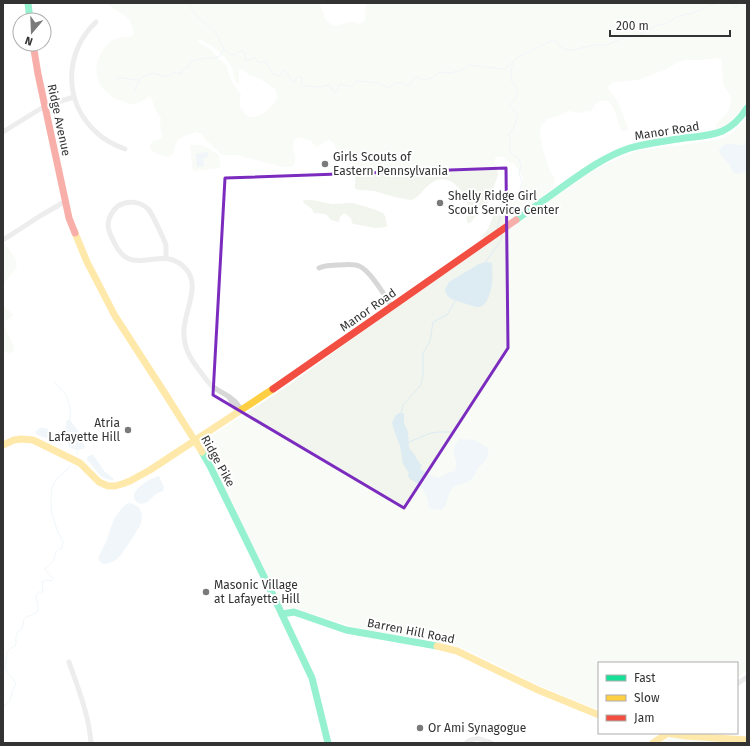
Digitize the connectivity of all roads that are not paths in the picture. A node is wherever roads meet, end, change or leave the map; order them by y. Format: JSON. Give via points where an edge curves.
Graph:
{"nodes":[{"id":1,"x":96,"y":22,"type":"dead end"},
{"id":2,"x":35,"y":52,"type":"edge"},
{"id":3,"x":74,"y":98,"type":"junction"},
{"id":4,"x":45,"y":106,"type":"junction"},
{"id":5,"x":747,"y":108,"type":"edge"},
{"id":6,"x":3,"y":132,"type":"edge"},
{"id":7,"x":125,"y":149,"type":"dead end"},
{"id":8,"x":66,"y":201,"type":"junction"},
{"id":9,"x":3,"y":240,"type":"edge"},
{"id":10,"x":166,"y":258,"type":"junction"},
{"id":11,"x":319,"y":268,"type":"dead end"},
{"id":12,"x":392,"y":307,"type":"junction"},
{"id":13,"x":240,"y":412,"type":"junction"},
{"id":14,"x":195,"y":441,"type":"junction"},
{"id":15,"x":3,"y":445,"type":"edge"},
{"id":16,"x":282,"y":614,"type":"junction"},
{"id":17,"x":69,"y":662,"type":"dead end"},
{"id":18,"x":747,"y":677,"type":"edge"},
{"id":19,"x":738,"y":683,"type":"edge"},
{"id":20,"x":598,"y":715,"type":"edge"},
{"id":21,"x":666,"y":734,"type":"edge"},
{"id":22,"x":681,"y":734,"type":"edge"},
{"id":23,"x":747,"y":740,"type":"edge"},
{"id":24,"x":468,"y":742,"type":"dead end"},
{"id":25,"x":90,"y":743,"type":"edge"},
{"id":26,"x":328,"y":743,"type":"edge"},
{"id":27,"x":491,"y":743,"type":"edge"},
{"id":28,"x":652,"y":743,"type":"edge"}],
"edges":[{"from":1,"to":3,"type":"street","via":[[82,38],[74,57],[71,77]]},
{"from":2,"to":4,"type":"street","name":"Ridge Avenue"},
{"from":3,"to":4,"type":"street"},
{"from":3,"to":7,"type":"street","via":[[81,115],[91,128],[105,140]]},
{"from":4,"to":6,"type":"street"},
{"from":4,"to":8,"type":"street","name":"Ridge Avenue"},
{"from":5,"to":12,"type":"street","name":"Manor Road","via":[[740,118],[722,131],[704,136],[642,144],[604,160]]},
{"from":8,"to":9,"type":"street"},
{"from":8,"to":14,"type":"street","name":"Ridge Pike","via":[[74,234],[115,316]]},
{"from":10,"to":10,"type":"street","via":[[134,261],[121,254],[109,228],[110,218],[115,210],[122,204],[132,202],[148,209],[166,246]]},
{"from":10,"to":13,"type":"street","via":[[180,263],[191,278],[191,299],[183,327],[188,353],[210,384],[235,400]]},
{"from":11,"to":12,"type":"street","via":[[351,264],[363,268]]},
{"from":12,"to":13,"type":"street","name":"Manor Road"},
{"from":13,"to":14,"type":"street","name":"Manor Road"},
{"from":14,"to":15,"type":"street","name":"Manor Road","via":[[142,474],[115,486],[98,482],[80,463],[33,440],[19,438]]},
{"from":14,"to":16,"type":"street","name":"Ridge Pike","via":[[210,466]]},
{"from":16,"to":20,"type":"street","name":"Barren Hill Road","via":[[294,612],[346,630],[457,651],[538,690]]},
{"from":16,"to":26,"type":"street","name":"Ridge Pike","via":[[312,678]]},
{"from":17,"to":25,"type":"street","via":[[86,717]]},
{"from":18,"to":19,"type":"street"},
{"from":21,"to":28,"type":"street"},
{"from":22,"to":23,"type":"street"},
{"from":24,"to":27,"type":"street","via":[[480,739]]}]}
